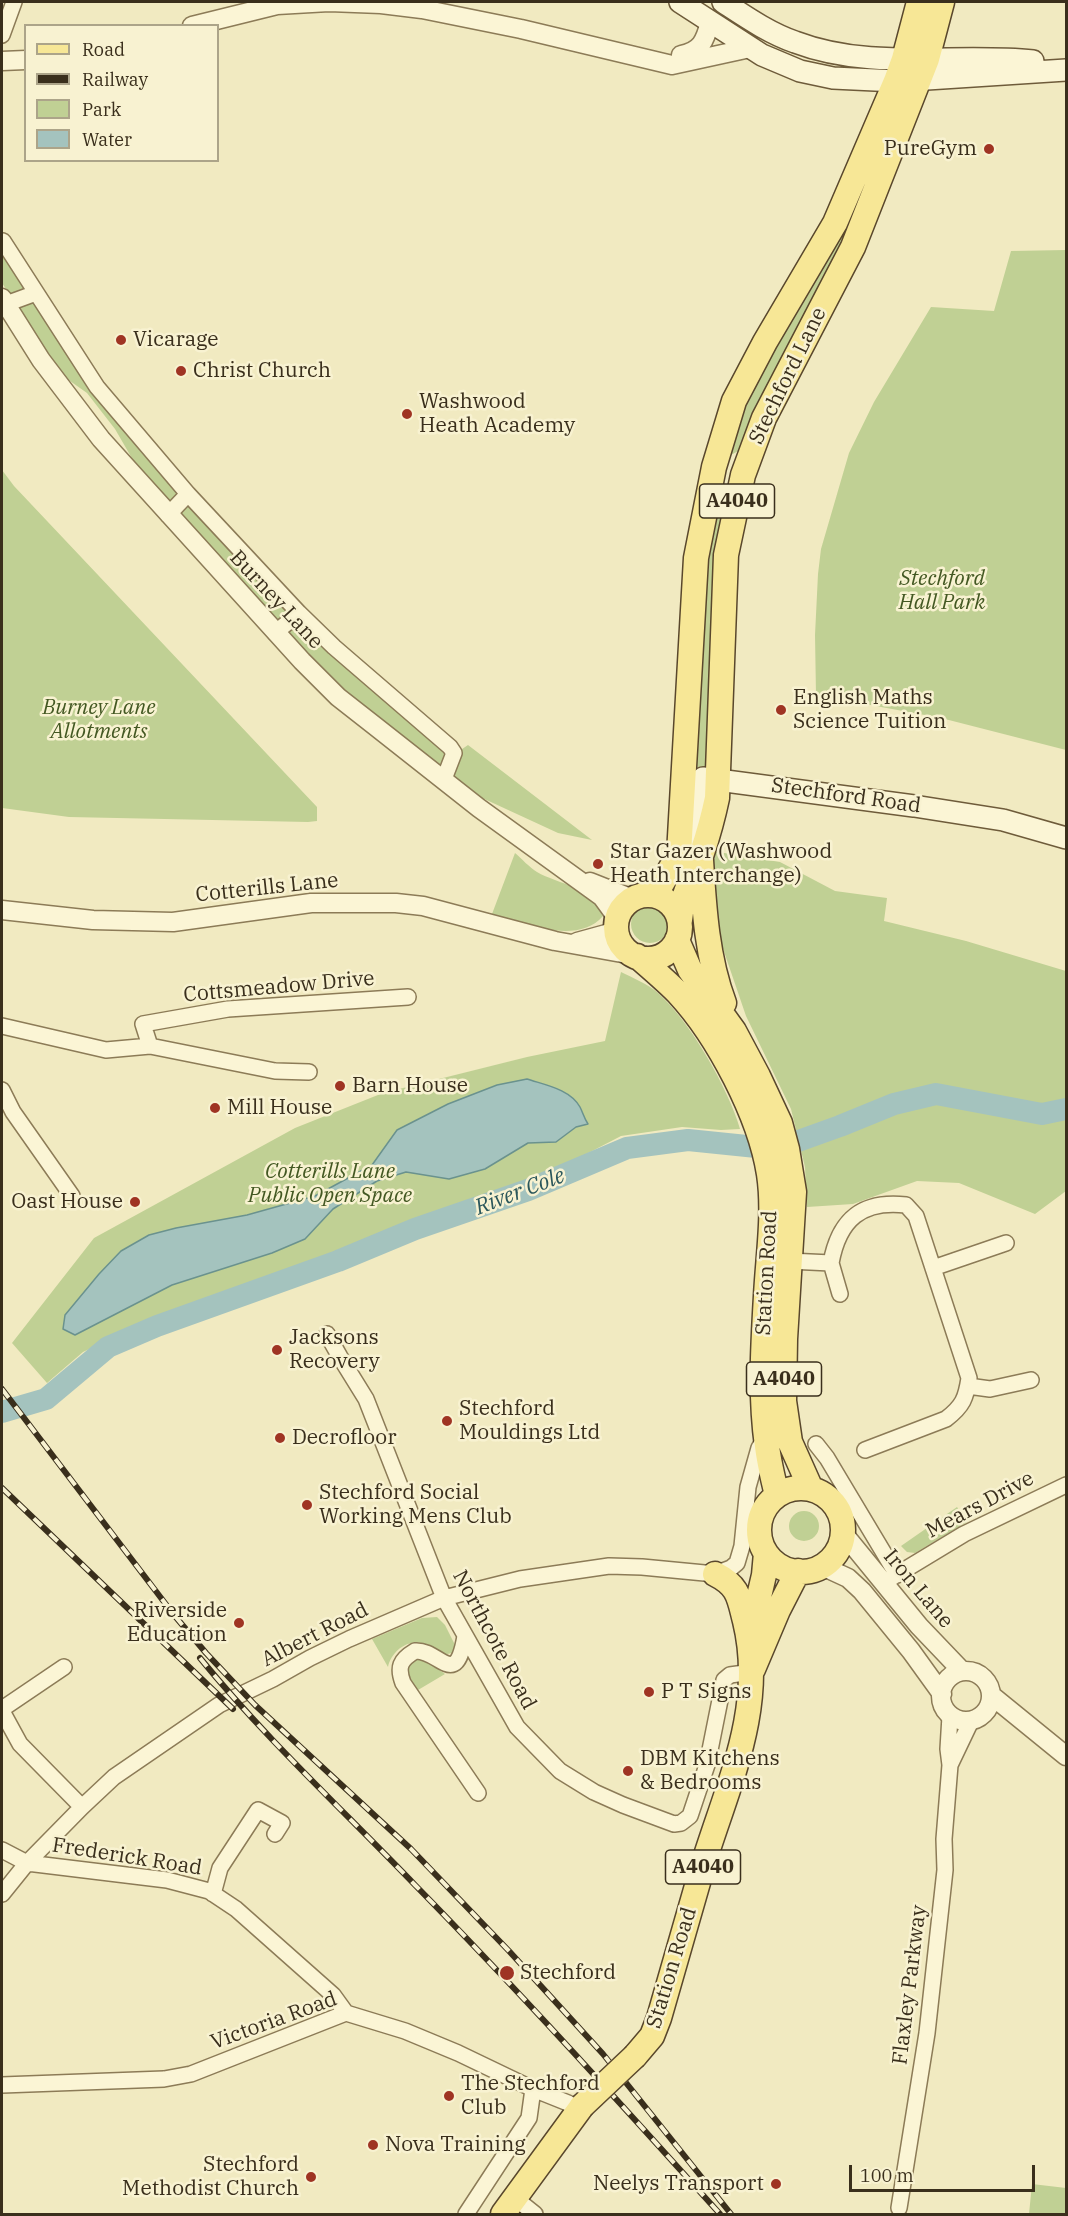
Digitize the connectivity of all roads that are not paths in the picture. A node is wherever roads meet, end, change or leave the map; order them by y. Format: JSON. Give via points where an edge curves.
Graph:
{"nodes":[{"id":1,"x":14,"y":2,"type":"edge"},
{"id":2,"x":680,"y":2,"type":"edge"},
{"id":3,"x":723,"y":2,"type":"edge"},
{"id":4,"x":919,"y":2,"type":"edge"},
{"id":5,"x":942,"y":2,"type":"edge"},
{"id":6,"x":277,"y":4,"type":"edge"},
{"id":7,"x":710,"y":22,"type":"junction"},
{"id":8,"x":200,"y":24,"type":"edge"},
{"id":9,"x":2,"y":35,"type":"edge"},
{"id":10,"x":750,"y":48,"type":"junction"},
{"id":11,"x":649,"y":59,"type":"junction"},
{"id":12,"x":24,"y":60,"type":"edge"},
{"id":13,"x":2,"y":61,"type":"edge"},
{"id":14,"x":1066,"y":64,"type":"edge"},
{"id":15,"x":917,"y":66,"type":"junction"},
{"id":16,"x":1066,"y":70,"type":"edge"},
{"id":17,"x":896,"y":81,"type":"junction"},
{"id":18,"x":3,"y":242,"type":"dead end"},
{"id":19,"x":36,"y":293,"type":"junction"},
{"id":20,"x":4,"y":301,"type":"edge"},
{"id":21,"x":714,"y":466,"type":"junction"},
{"id":22,"x":743,"y":475,"type":"junction"},
{"id":23,"x":188,"y":494,"type":"junction"},
{"id":24,"x":168,"y":515,"type":"junction"},
{"id":25,"x":299,"y":613,"type":"junction"},
{"id":26,"x":275,"y":633,"type":"junction"},
{"id":27,"x":444,"y":779,"type":"junction"},
{"id":28,"x":718,"y":780,"type":"junction"},
{"id":29,"x":1066,"y":838,"type":"edge"},
{"id":30,"x":690,"y":855,"type":"junction"},
{"id":31,"x":574,"y":876,"type":"junction"},
{"id":32,"x":643,"y":897,"type":"junction"},
{"id":33,"x":2,"y":910,"type":"edge"},
{"id":34,"x":617,"y":925,"type":"junction"},
{"id":35,"x":678,"y":930,"type":"junction"},
{"id":36,"x":569,"y":944,"type":"junction"},
{"id":37,"x":635,"y":956,"type":"junction"},
{"id":38,"x":408,"y":997,"type":"dead end"},
{"id":39,"x":2,"y":1026,"type":"edge"},
{"id":40,"x":734,"y":1031,"type":"junction"},
{"id":41,"x":150,"y":1046,"type":"junction"},
{"id":42,"x":309,"y":1072,"type":"dead end"},
{"id":43,"x":2,"y":1090,"type":"edge"},
{"id":44,"x":769,"y":1127,"type":"junction"},
{"id":45,"x":779,"y":1170,"type":"junction"},
{"id":46,"x":72,"y":1196,"type":"dead end"},
{"id":47,"x":1005,"y":1243,"type":"dead end"},
{"id":48,"x":789,"y":1261,"type":"junction"},
{"id":49,"x":831,"y":1263,"type":"junction"},
{"id":50,"x":933,"y":1268,"type":"junction"},
{"id":51,"x":840,"y":1294,"type":"dead end"},
{"id":52,"x":327,"y":1334,"type":"dead end"},
{"id":53,"x":1031,"y":1380,"type":"dead end"},
{"id":54,"x":968,"y":1386,"type":"junction"},
{"id":55,"x":762,"y":1442,"type":"junction"},
{"id":56,"x":816,"y":1443,"type":"dead end"},
{"id":57,"x":865,"y":1450,"type":"dead end"},
{"id":58,"x":1066,"y":1485,"type":"edge"},
{"id":59,"x":811,"y":1489,"type":"junction"},
{"id":60,"x":777,"y":1495,"type":"junction"},
{"id":61,"x":843,"y":1533,"type":"junction"},
{"id":62,"x":766,"y":1553,"type":"junction"},
{"id":63,"x":822,"y":1566,"type":"junction"},
{"id":64,"x":798,"y":1571,"type":"junction"},
{"id":65,"x":715,"y":1574,"type":"junction"},
{"id":66,"x":890,"y":1579,"type":"junction"},
{"id":67,"x":444,"y":1598,"type":"junction"},
{"id":68,"x":465,"y":1636,"type":"junction"},
{"id":69,"x":749,"y":1640,"type":"junction"},
{"id":70,"x":64,"y":1667,"type":"dead end"},
{"id":71,"x":963,"y":1671,"type":"junction"},
{"id":72,"x":752,"y":1672,"type":"junction"},
{"id":73,"x":942,"y":1694,"type":"junction"},
{"id":74,"x":991,"y":1695,"type":"junction"},
{"id":75,"x":2,"y":1710,"type":"edge"},
{"id":76,"x":950,"y":1716,"type":"junction"},
{"id":77,"x":976,"y":1719,"type":"junction"},
{"id":78,"x":1026,"y":1724,"type":"junction"},
{"id":79,"x":1066,"y":1756,"type":"edge"},
{"id":80,"x":950,"y":1765,"type":"junction"},
{"id":81,"x":478,"y":1793,"type":"dead end"},
{"id":82,"x":81,"y":1807,"type":"junction"},
{"id":83,"x":274,"y":1834,"type":"dead end"},
{"id":84,"x":2,"y":1850,"type":"edge"},
{"id":85,"x":27,"y":1863,"type":"junction"},
{"id":86,"x":2,"y":1894,"type":"edge"},
{"id":87,"x":213,"y":1894,"type":"junction"},
{"id":88,"x":346,"y":2013,"type":"junction"},
{"id":89,"x":2,"y":2085,"type":"edge"},
{"id":90,"x":533,"y":2089,"type":"junction"},
{"id":91,"x":580,"y":2108,"type":"junction"},
{"id":92,"x":509,"y":2206,"type":"edge"},
{"id":93,"x":899,"y":2208,"type":"dead end"},
{"id":94,"x":466,"y":2214,"type":"edge"},
{"id":95,"x":535,"y":2214,"type":"edge"}],
"edges":[{"from":1,"to":9,"type":"street"},
{"from":2,"to":7,"type":"main road"},
{"from":3,"to":15,"type":"main road","via":[[794,42],[823,51]]},
{"from":4,"to":15,"type":"main road","number":"A4040"},
{"from":5,"to":15,"type":"main road","number":"A4040"},
{"from":6,"to":8,"type":"street"},
{"from":6,"to":11,"type":"street","via":[[381,3],[521,29]]},
{"from":7,"to":10,"type":"main road"},
{"from":7,"to":11,"type":"street","via":[[702,45],[692,52]]},
{"from":10,"to":11,"type":"street","via":[[672,64]]},
{"from":10,"to":17,"type":"main road","via":[[800,71],[833,78]]},
{"from":12,"to":13,"type":"street"},
{"from":14,"to":15,"type":"main road","via":[[1011,59]]},
{"from":15,"to":16,"type":"main road"},
{"from":15,"to":17,"type":"main road","name":"Stechford Lane","number":"A4040"},
{"from":15,"to":22,"type":"main road","name":"Stechford Lane","number":"A4040","via":[[854,247],[764,418]]},
{"from":17,"to":21,"type":"main road","name":"Stechford Lane","number":"A4040","via":[[835,223],[734,401]]},
{"from":18,"to":19,"type":"street"},
{"from":19,"to":20,"type":"street"},
{"from":19,"to":23,"type":"street","via":[[97,387]]},
{"from":20,"to":24,"type":"street","name":"Burney Lane","via":[[41,360],[101,439]]},
{"from":21,"to":22,"type":"main road"},
{"from":21,"to":30,"type":"main road","name":"Stechford Lane","number":"A4040","via":[[696,558]]},
{"from":22,"to":28,"type":"main road","name":"Stechford Lane","number":"A4040","via":[[726,555]]},
{"from":23,"to":24,"type":"street"},
{"from":23,"to":25,"type":"street"},
{"from":24,"to":26,"type":"street","name":"Burney Lane"},
{"from":25,"to":26,"type":"street"},
{"from":25,"to":27,"type":"street","via":[[450,747],[454,753]]},
{"from":26,"to":27,"type":"street","name":"Burney Lane","via":[[338,697]]},
{"from":27,"to":31,"type":"street","name":"Burney Lane"},
{"from":28,"to":29,"type":"main road","name":"Stechford Road","via":[[1003,820]]},
{"from":28,"to":30,"type":"main road","name":"Stechford Lane","number":"A4040","via":[[713,818]]},
{"from":30,"to":32,"type":"main road","name":"Stechford Lane","number":"A4040","via":[[661,885]]},
{"from":30,"to":35,"type":"main road","name":"Stechford Lane","number":"A4040"},
{"from":30,"to":40,"type":"main road","via":[[704,904],[714,978]]},
{"from":31,"to":32,"type":"street","name":"Burney Lane"},
{"from":31,"to":34,"type":"street","name":"Burney Lane","via":[[602,897]]},
{"from":32,"to":34,"type":"main road","via":[[623,907]]},
{"from":32,"to":35,"type":"main road","via":[[667,901],[673,906]]},
{"from":33,"to":36,"type":"street","name":"Cotterills Lane","via":[[93,920],[173,922],[311,903],[396,903],[423,906]]},
{"from":34,"to":36,"type":"street","name":"Cotterills Lane"},
{"from":34,"to":37,"type":"main road","via":[[620,941]]},
{"from":35,"to":37,"type":"main road","via":[[673,947],[660,956]]},
{"from":35,"to":40,"type":"main road","number":"A4040","via":[[690,970]]},
{"from":36,"to":37,"type":"street","name":"Cotterills Lane"},
{"from":37,"to":44,"type":"main road","name":"Station Road","number":"A4040","via":[[679,995]]},
{"from":38,"to":41,"type":"street","name":"Cottsmeadow Drive","via":[[228,1009],[143,1024]]},
{"from":39,"to":41,"type":"street","via":[[106,1050]]},
{"from":40,"to":44,"type":"main road","name":"Station Road","number":"A4040","via":[[765,1089]]},
{"from":41,"to":42,"type":"street","via":[[275,1071]]},
{"from":43,"to":46,"type":"street"},
{"from":44,"to":45,"type":"main road","name":"Station Road","number":"A4040"},
{"from":45,"to":48,"type":"main road","name":"Station Road","number":"A4040","via":[[794,1192]]},
{"from":45,"to":55,"type":"main road","name":"Station Road","number":"A4040","via":[[762,1373]]},
{"from":47,"to":50,"type":"street"},
{"from":48,"to":49,"type":"street"},
{"from":48,"to":59,"type":"main road","number":"A4040","via":[[784,1401],[790,1442]]},
{"from":49,"to":50,"type":"street","via":[[845,1226],[857,1211],[891,1203],[906,1205],[916,1216]]},
{"from":49,"to":51,"type":"street"},
{"from":50,"to":54,"type":"street","via":[[969,1378]]},
{"from":52,"to":67,"type":"street","name":"Northcote Road","via":[[366,1399]]},
{"from":53,"to":54,"type":"street","via":[[990,1389]]},
{"from":54,"to":57,"type":"street","via":[[965,1398],[946,1419]]},
{"from":55,"to":60,"type":"main road","number":"A4040"},
{"from":55,"to":65,"type":"street","name":"Station Road","via":[[748,1487],[737,1563]]},
{"from":56,"to":66,"type":"street","via":[[822,1461]]},
{"from":58,"to":66,"type":"street","name":"Mears Drive","via":[[964,1534]]},
{"from":59,"to":60,"type":"main road","via":[[787,1490]]},
{"from":59,"to":61,"type":"main road","via":[[835,1505]]},
{"from":60,"to":62,"type":"main road","via":[[765,1507],[759,1522]]},
{"from":61,"to":63,"type":"main road","via":[[836,1552]]},
{"from":61,"to":66,"type":"street","name":"Iron Lane"},
{"from":62,"to":64,"type":"main road","via":[[775,1562]]},
{"from":62,"to":69,"type":"main road","number":"A4040"},
{"from":63,"to":64,"type":"main road"},
{"from":63,"to":73,"type":"street","name":"Iron Lane","via":[[848,1578],[862,1591]]},
{"from":64,"to":72,"type":"main road","number":"A4040"},
{"from":65,"to":67,"type":"street","name":"Albert Road","via":[[609,1566],[520,1579]]},
{"from":65,"to":69,"type":"main road","name":"Station Road","number":"A4040","via":[[729,1581],[738,1593]]},
{"from":66,"to":71,"type":"street","name":"Iron Lane","via":[[941,1650]]},
{"from":67,"to":68,"type":"street","name":"Northcote Road"},
{"from":67,"to":82,"type":"street","name":"Albert Road","via":[[349,1639],[219,1705],[114,1777]]},
{"from":68,"to":72,"type":"street","name":"Northcote Road","via":[[517,1727],[560,1771],[594,1792],[674,1824],[690,1816],[707,1765],[724,1680],[730,1675]]},
{"from":68,"to":81,"type":"street","via":[[454,1663],[446,1664],[415,1651],[402,1663],[399,1672]]},
{"from":69,"to":72,"type":"main road","name":"Station Road","number":"A4040"},
{"from":70,"to":75,"type":"street"},
{"from":71,"to":73,"type":"street","via":[[947,1681]]},
{"from":71,"to":74,"type":"street","via":[[981,1676]]},
{"from":72,"to":91,"type":"main road","name":"Station Road","number":"A4040","bridge":true,"via":[[744,1735],[652,2036]]},
{"from":73,"to":76,"type":"street","via":[[942,1703]]},
{"from":74,"to":77,"type":"street","via":[[989,1707]]},
{"from":74,"to":78,"type":"street"},
{"from":75,"to":82,"type":"street","via":[[20,1744]]},
{"from":76,"to":77,"type":"street","via":[[959,1721]]},
{"from":76,"to":80,"type":"street","name":"Flaxley Parkway"},
{"from":77,"to":78,"type":"street"},
{"from":77,"to":80,"type":"street","name":"Flaxley Parkway"},
{"from":78,"to":79,"type":"street"},
{"from":80,"to":93,"type":"street","name":"Flaxley Parkway","via":[[945,1870],[927,2033]]},
{"from":82,"to":85,"type":"street","name":"Albert Road"},
{"from":83,"to":87,"type":"street","via":[[282,1823],[258,1810],[220,1868]]},
{"from":84,"to":85,"type":"street","name":"Frederick Road"},
{"from":85,"to":86,"type":"street","name":"Albert Road"},
{"from":85,"to":87,"type":"street","name":"Frederick Road","via":[[167,1880]]},
{"from":87,"to":88,"type":"street","name":"Frederick Road","via":[[236,1909],[333,1995]]},
{"from":88,"to":89,"type":"street","name":"Victoria Road","via":[[190,2074],[164,2079]]},
{"from":88,"to":90,"type":"street","name":"Victoria Road","via":[[437,2044]]},
{"from":90,"to":91,"type":"street","name":"Victoria Road"},
{"from":90,"to":94,"type":"street","via":[[529,2118]]},
{"from":91,"to":92,"type":"main road","name":"Station Road","number":"A4040"},
{"from":92,"to":95,"type":"street"}]}
